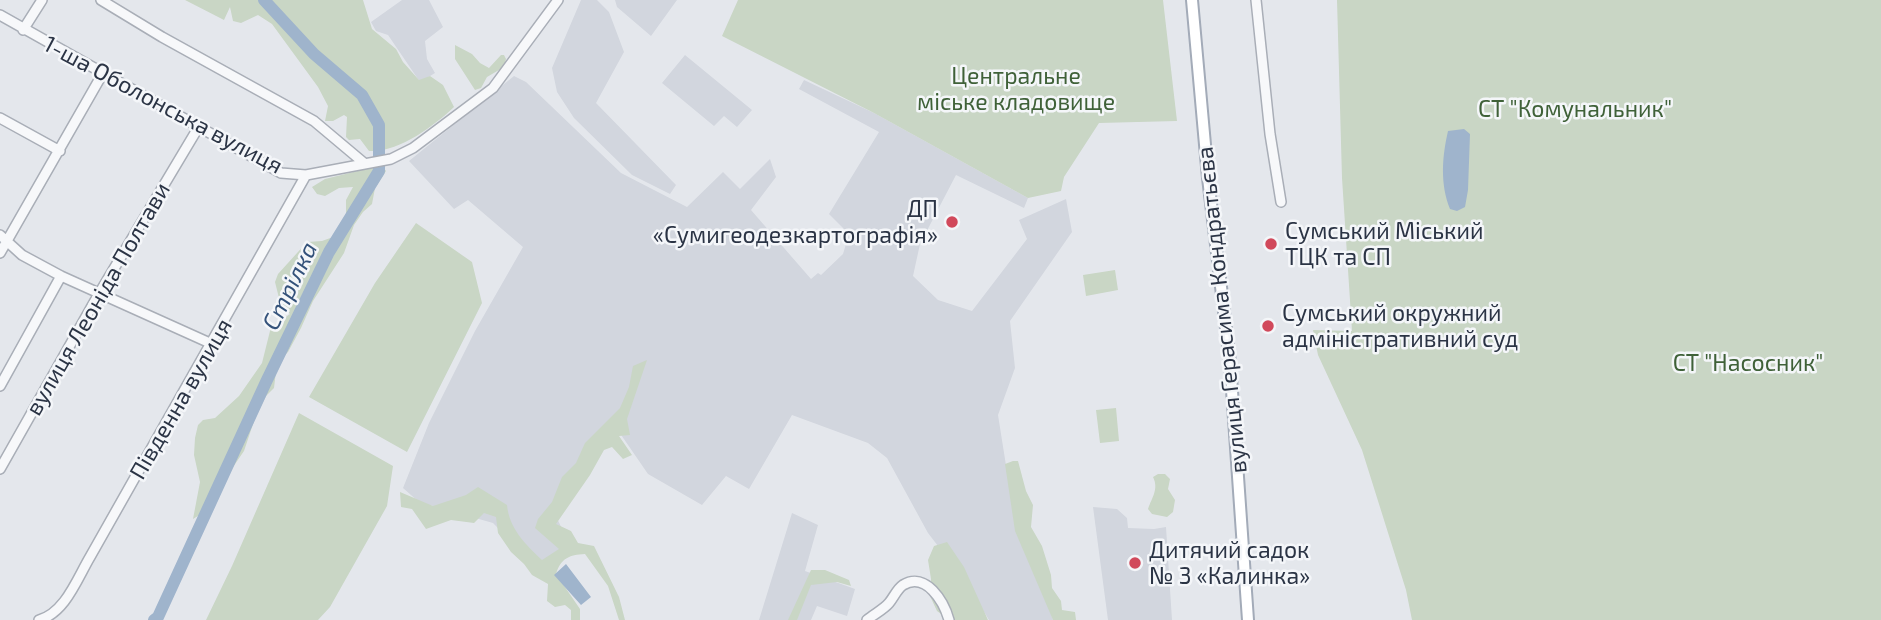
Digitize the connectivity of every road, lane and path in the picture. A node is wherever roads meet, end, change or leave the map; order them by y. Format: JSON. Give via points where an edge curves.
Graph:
{"nodes":[{"id":1,"x":42,"y":0,"type":"edge"},
{"id":2,"x":101,"y":0,"type":"edge"},
{"id":3,"x":558,"y":0,"type":"edge"},
{"id":4,"x":1192,"y":0,"type":"edge"},
{"id":5,"x":1256,"y":0,"type":"edge"},
{"id":6,"x":0,"y":15,"type":"edge"},
{"id":7,"x":23,"y":30,"type":"junction"},
{"id":8,"x":103,"y":73,"type":"junction"},
{"id":9,"x":0,"y":118,"type":"edge"},
{"id":10,"x":198,"y":128,"type":"junction"},
{"id":11,"x":60,"y":151,"type":"junction"},
{"id":12,"x":368,"y":163,"type":"junction"},
{"id":13,"x":306,"y":175,"type":"junction"},
{"id":14,"x":1281,"y":202,"type":"dead end"},
{"id":15,"x":4,"y":238,"type":"edge"},
{"id":16,"x":0,"y":253,"type":"edge"},
{"id":17,"x":61,"y":276,"type":"junction"},
{"id":18,"x":100,"y":292,"type":"junction"},
{"id":19,"x":212,"y":344,"type":"junction"},
{"id":20,"x":0,"y":386,"type":"edge"},
{"id":21,"x":0,"y":470,"type":"edge"},
{"id":22,"x":44,"y":619,"type":"edge"},
{"id":23,"x":867,"y":620,"type":"edge"},
{"id":24,"x":949,"y":620,"type":"edge"},
{"id":25,"x":1248,"y":620,"type":"edge"}],
"edges":[{"from":1,"to":7,"type":"street"},
{"from":2,"to":12,"type":"street","via":[[314,121]]},
{"from":3,"to":12,"type":"street","name":"1-ша Оболонська вулиця","via":[[493,88],[413,148]]},
{"from":4,"to":25,"type":"main road","name":"вулиця Герасима Кондратьєва","via":[[1230,362]]},
{"from":5,"to":14,"type":"street"},
{"from":6,"to":7,"type":"street","name":"1-ша Оболонська вулиця"},
{"from":7,"to":8,"type":"street","name":"1-ша Оболонська вулиця"},
{"from":8,"to":10,"type":"street","name":"1-ша Оболонська вулиця"},
{"from":8,"to":11,"type":"street"},
{"from":9,"to":11,"type":"street"},
{"from":10,"to":13,"type":"street","name":"1-ша Оболонська вулиця","via":[[281,173]]},
{"from":10,"to":18,"type":"street","name":"вулиця Леоніда Полтави"},
{"from":11,"to":15,"type":"street"},
{"from":12,"to":13,"type":"street","name":"1-ша Оболонська вулиця"},
{"from":13,"to":19,"type":"street","name":"Південна вулиця"},
{"from":15,"to":16,"type":"street"},
{"from":15,"to":17,"type":"street","via":[[22,255]]},
{"from":17,"to":18,"type":"street"},
{"from":17,"to":20,"type":"street"},
{"from":18,"to":19,"type":"street"},
{"from":18,"to":21,"type":"street","name":"вулиця Леоніда Полтави"},
{"from":19,"to":22,"type":"street","name":"Південна вулиця","via":[[64,601]]},
{"from":23,"to":24,"type":"street","via":[[888,604],[900,587],[919,582],[940,598]]}]}
